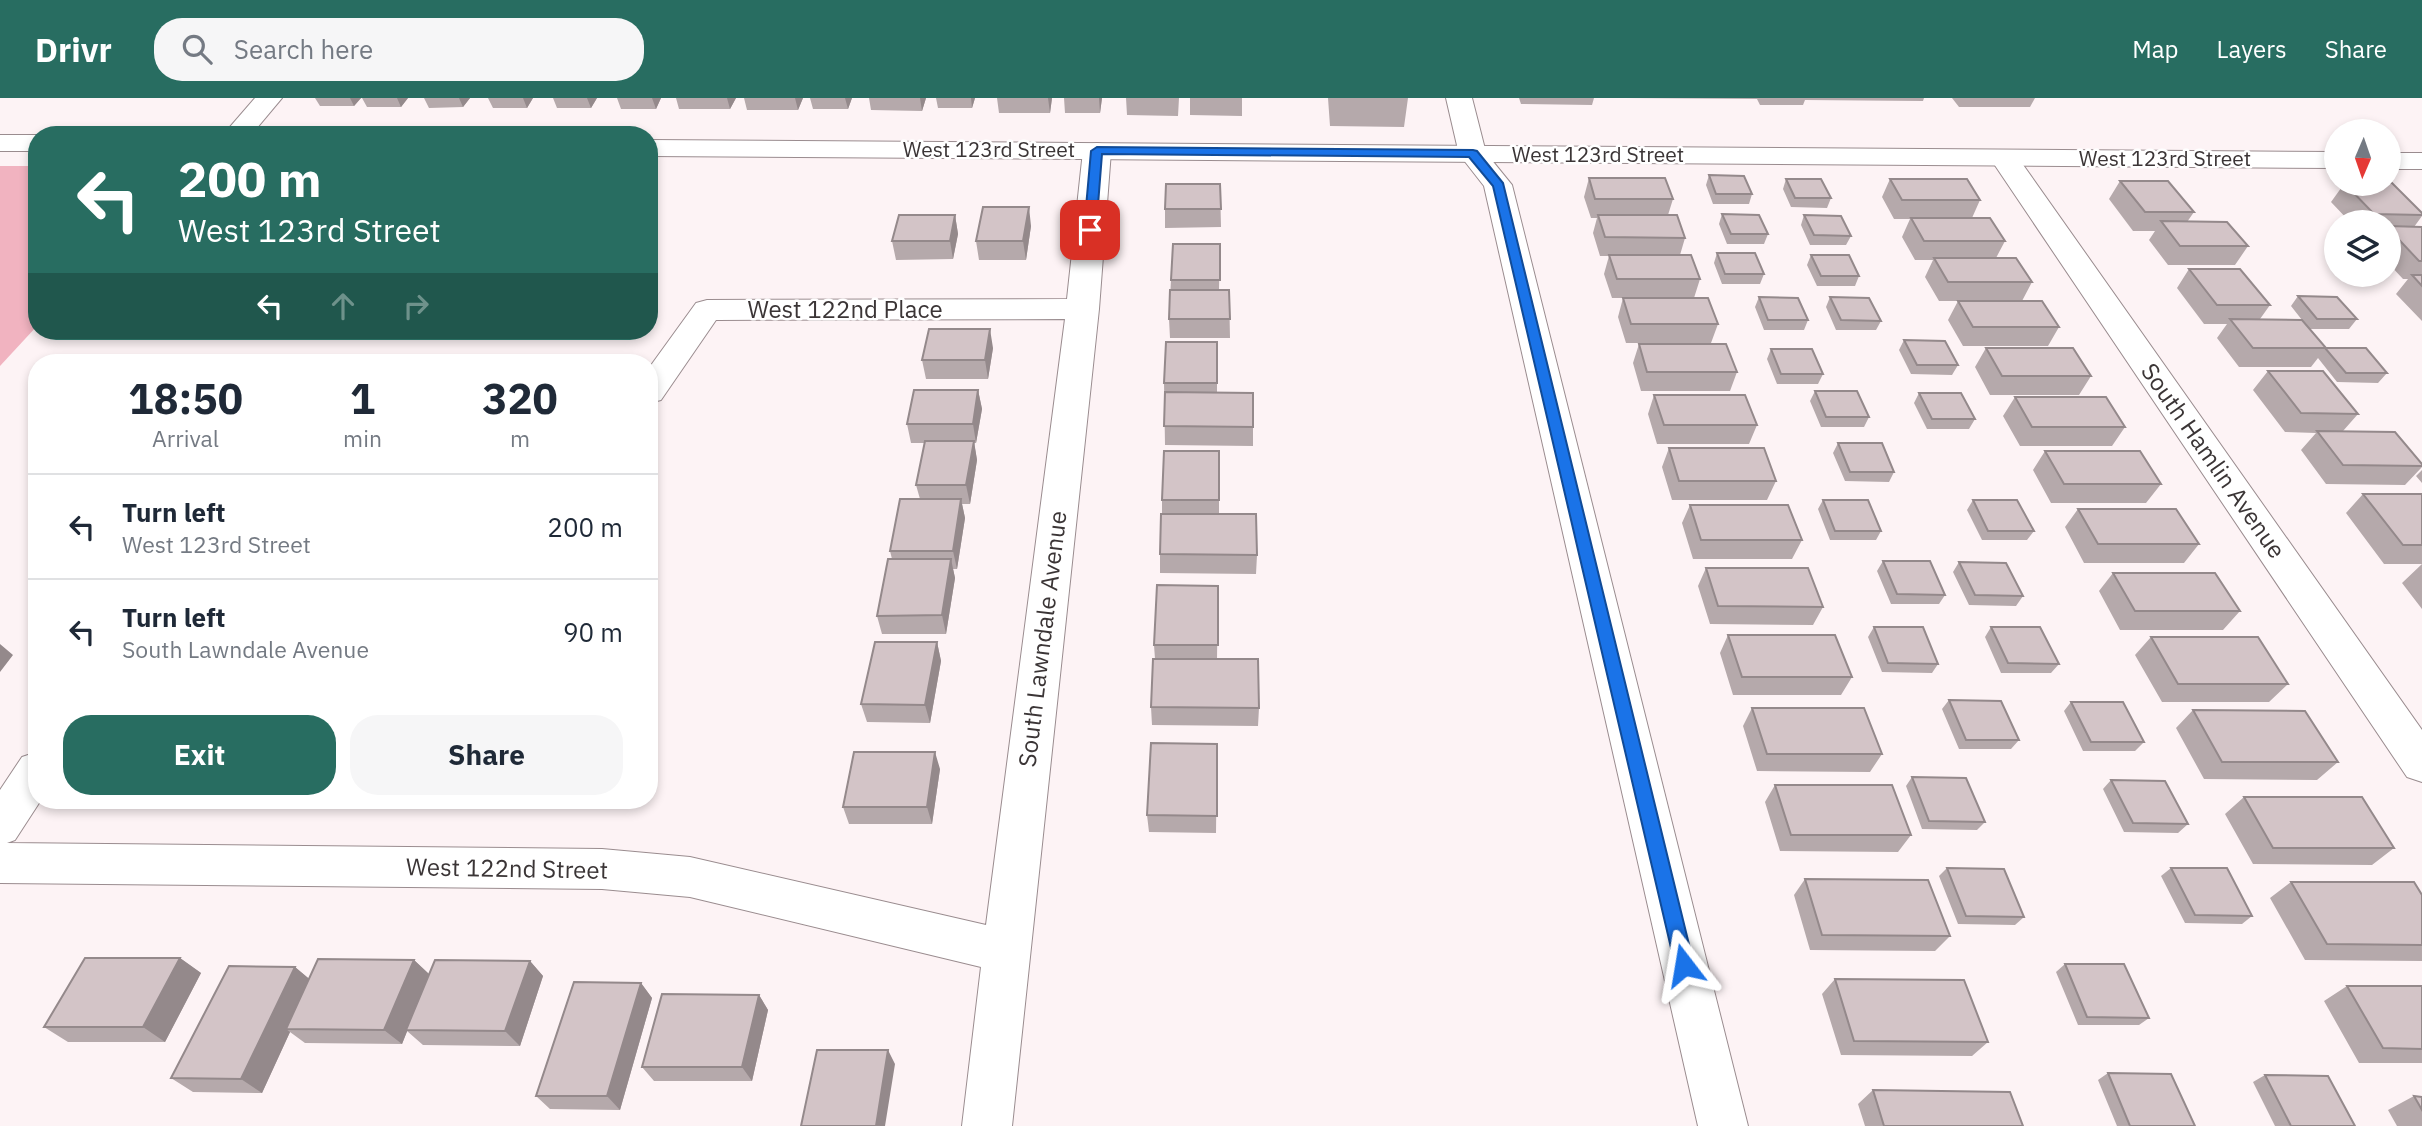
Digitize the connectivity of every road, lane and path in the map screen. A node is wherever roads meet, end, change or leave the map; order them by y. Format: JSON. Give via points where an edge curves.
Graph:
{"nodes":[{"id":1,"x":269,"y":98,"type":"edge"},
{"id":2,"x":1459,"y":98,"type":"edge"},
{"id":3,"x":244,"y":126,"type":"edge"},
{"id":4,"x":0,"y":143,"type":"edge"},
{"id":5,"x":28,"y":143,"type":"edge"},
{"id":6,"x":658,"y":148,"type":"edge"},
{"id":7,"x":1097,"y":151,"type":"junction"},
{"id":8,"x":1473,"y":154,"type":"junction"},
{"id":9,"x":2004,"y":158,"type":"junction"},
{"id":10,"x":2324,"y":160,"type":"edge"},
{"id":11,"x":1083,"y":309,"type":"junction"},
{"id":12,"x":658,"y":379,"type":"edge"},
{"id":13,"x":2422,"y":764,"type":"edge"},
{"id":14,"x":28,"y":784,"type":"edge"},
{"id":15,"x":0,"y":827,"type":"edge"},
{"id":16,"x":0,"y":863,"type":"edge"},
{"id":17,"x":1005,"y":951,"type":"junction"},
{"id":18,"x":987,"y":1126,"type":"edge"},
{"id":19,"x":1723,"y":1126,"type":"edge"}],
"edges":[{"from":1,"to":3,"type":"street"},
{"from":2,"to":8,"type":"street"},
{"from":4,"to":5,"type":"street"},
{"from":6,"to":7,"type":"street","name":"West 123rd Street"},
{"from":7,"to":8,"type":"street","name":"West 123rd Street"},
{"from":7,"to":11,"type":"street","name":"South Lawndale Avenue"},
{"from":8,"to":9,"type":"street","name":"West 123rd Street"},
{"from":8,"to":19,"type":"street","via":[[1499,185]]},
{"from":9,"to":10,"type":"street","name":"West 123rd Street"},
{"from":9,"to":13,"type":"street","name":"South Hamlin Avenue"},
{"from":11,"to":12,"type":"street","name":"West 122nd Place","via":[[707,310]]},
{"from":11,"to":17,"type":"street","name":"South Lawndale Avenue"},
{"from":14,"to":15,"type":"street"},
{"from":16,"to":17,"type":"street","name":"West 122nd Street","via":[[627,872],[690,877]]},
{"from":17,"to":18,"type":"street","name":"South Lawndale Avenue"}]}
